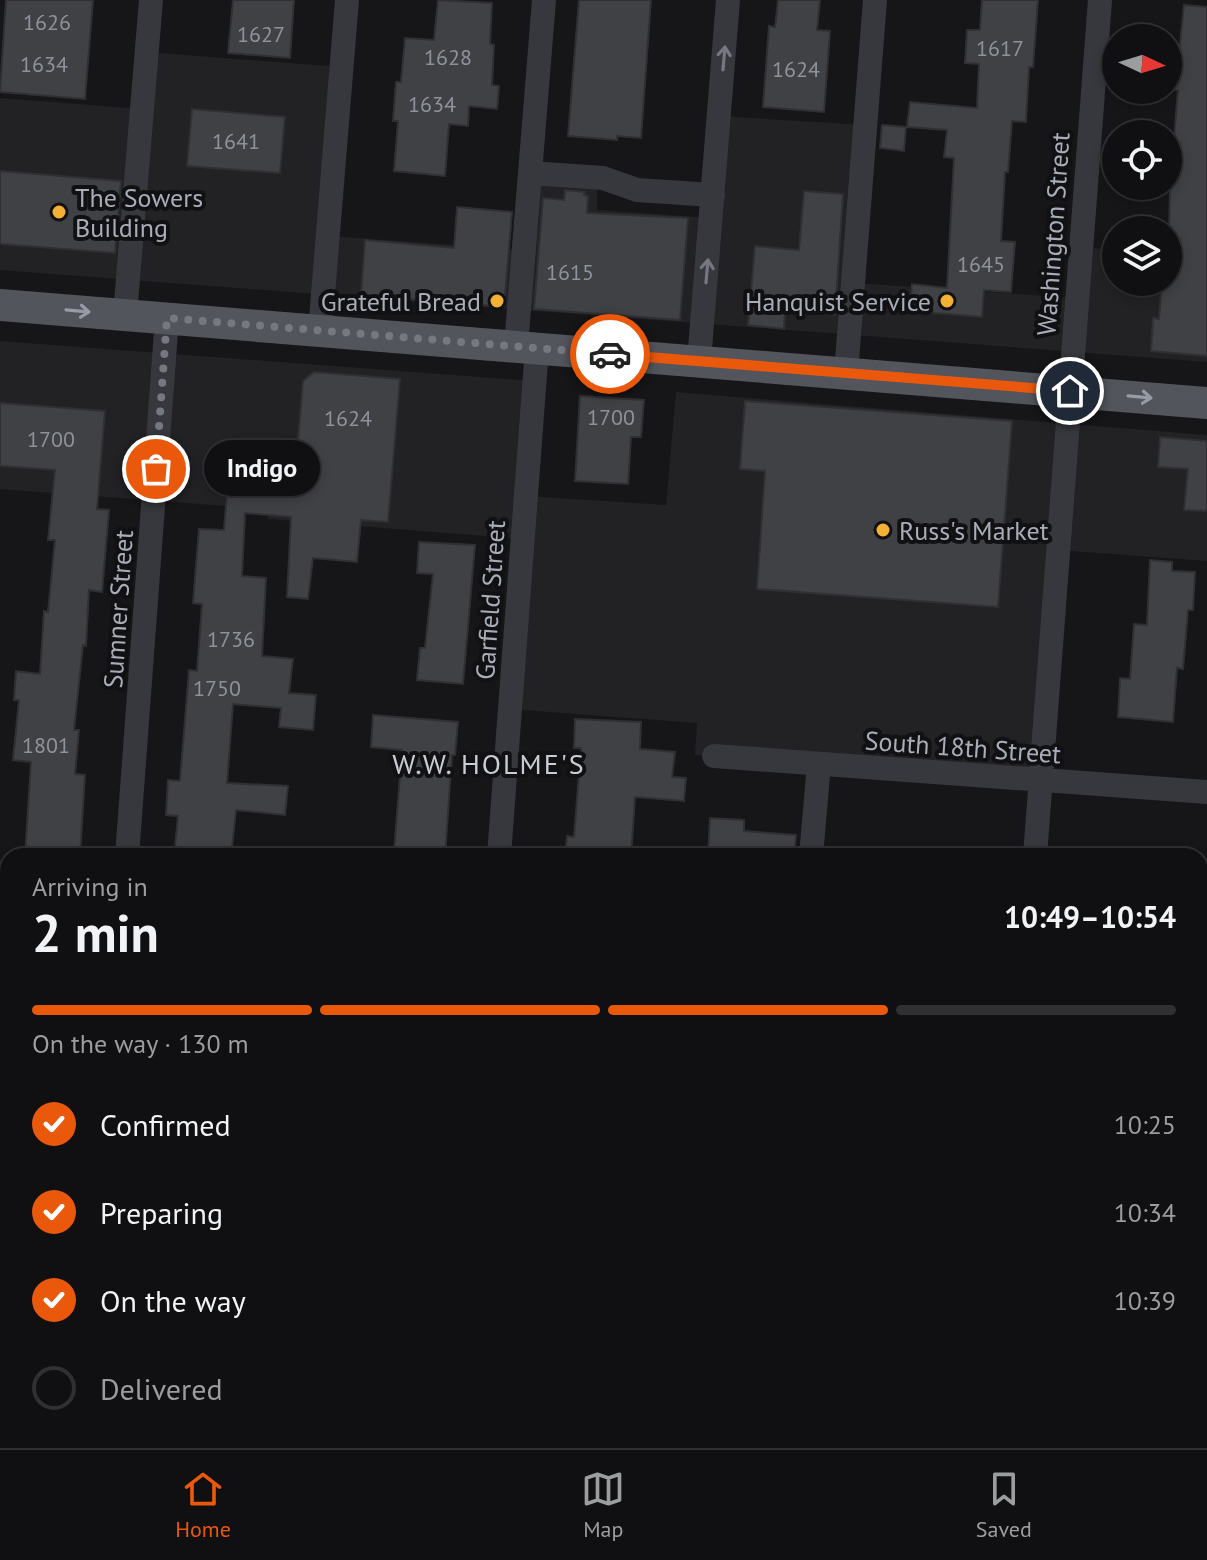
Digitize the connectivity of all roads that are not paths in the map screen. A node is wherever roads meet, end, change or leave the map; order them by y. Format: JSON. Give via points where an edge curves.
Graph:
{"nodes":[{"id":1,"x":151,"y":0,"type":"edge"},
{"id":2,"x":347,"y":0,"type":"edge"},
{"id":3,"x":544,"y":0,"type":"edge"},
{"id":4,"x":728,"y":0,"type":"edge"},
{"id":5,"x":875,"y":0,"type":"edge"},
{"id":6,"x":1100,"y":0,"type":"edge"},
{"id":7,"x":530,"y":173,"type":"junction"},
{"id":8,"x":713,"y":195,"type":"junction"},
{"id":9,"x":0,"y":305,"type":"edge"},
{"id":10,"x":125,"y":315,"type":"junction"},
{"id":11,"x":167,"y":318,"type":"junction"},
{"id":12,"x":320,"y":331,"type":"junction"},
{"id":13,"x":526,"y":347,"type":"junction"},
{"id":14,"x":699,"y":361,"type":"junction"},
{"id":15,"x":846,"y":373,"type":"junction"},
{"id":16,"x":1070,"y":391,"type":"junction"},
{"id":17,"x":1207,"y":403,"type":"edge"},
{"id":18,"x":714,"y":756,"type":"dead end"},
{"id":19,"x":819,"y":764,"type":"junction"},
{"id":20,"x":1040,"y":781,"type":"junction"},
{"id":21,"x":1207,"y":792,"type":"edge"},
{"id":22,"x":128,"y":848,"type":"edge"},
{"id":23,"x":499,"y":848,"type":"edge"},
{"id":24,"x":812,"y":848,"type":"edge"},
{"id":25,"x":1036,"y":848,"type":"edge"}],
"edges":[{"from":1,"to":10,"type":"street"},
{"from":2,"to":12,"type":"street"},
{"from":3,"to":7,"type":"street","name":"Garfield Street"},
{"from":8,"to":4,"type":"street","one_way":true},
{"from":5,"to":15,"type":"street"},
{"from":6,"to":16,"type":"street","name":"Washington Street"},
{"from":7,"to":8,"type":"street","via":[[603,178],[637,190]]},
{"from":7,"to":13,"type":"street","name":"Garfield Street"},
{"from":14,"to":8,"type":"street","one_way":true},
{"from":9,"to":10,"type":"main road","one_way":true},
{"from":10,"to":11,"type":"main road"},
{"from":11,"to":12,"type":"main road"},
{"from":11,"to":22,"type":"street","name":"Sumner Street"},
{"from":12,"to":13,"type":"main road"},
{"from":13,"to":14,"type":"main road"},
{"from":13,"to":23,"type":"street","name":"Garfield Street"},
{"from":14,"to":15,"type":"main road"},
{"from":15,"to":16,"type":"main road"},
{"from":16,"to":17,"type":"main road","one_way":true},
{"from":16,"to":20,"type":"street","name":"Washington Street"},
{"from":18,"to":19,"type":"street","name":"South 18th Street"},
{"from":19,"to":20,"type":"street","name":"South 18th Street"},
{"from":19,"to":24,"type":"street"},
{"from":20,"to":21,"type":"street","name":"South 18th Street"},
{"from":20,"to":25,"type":"street","name":"Washington Street"}]}
